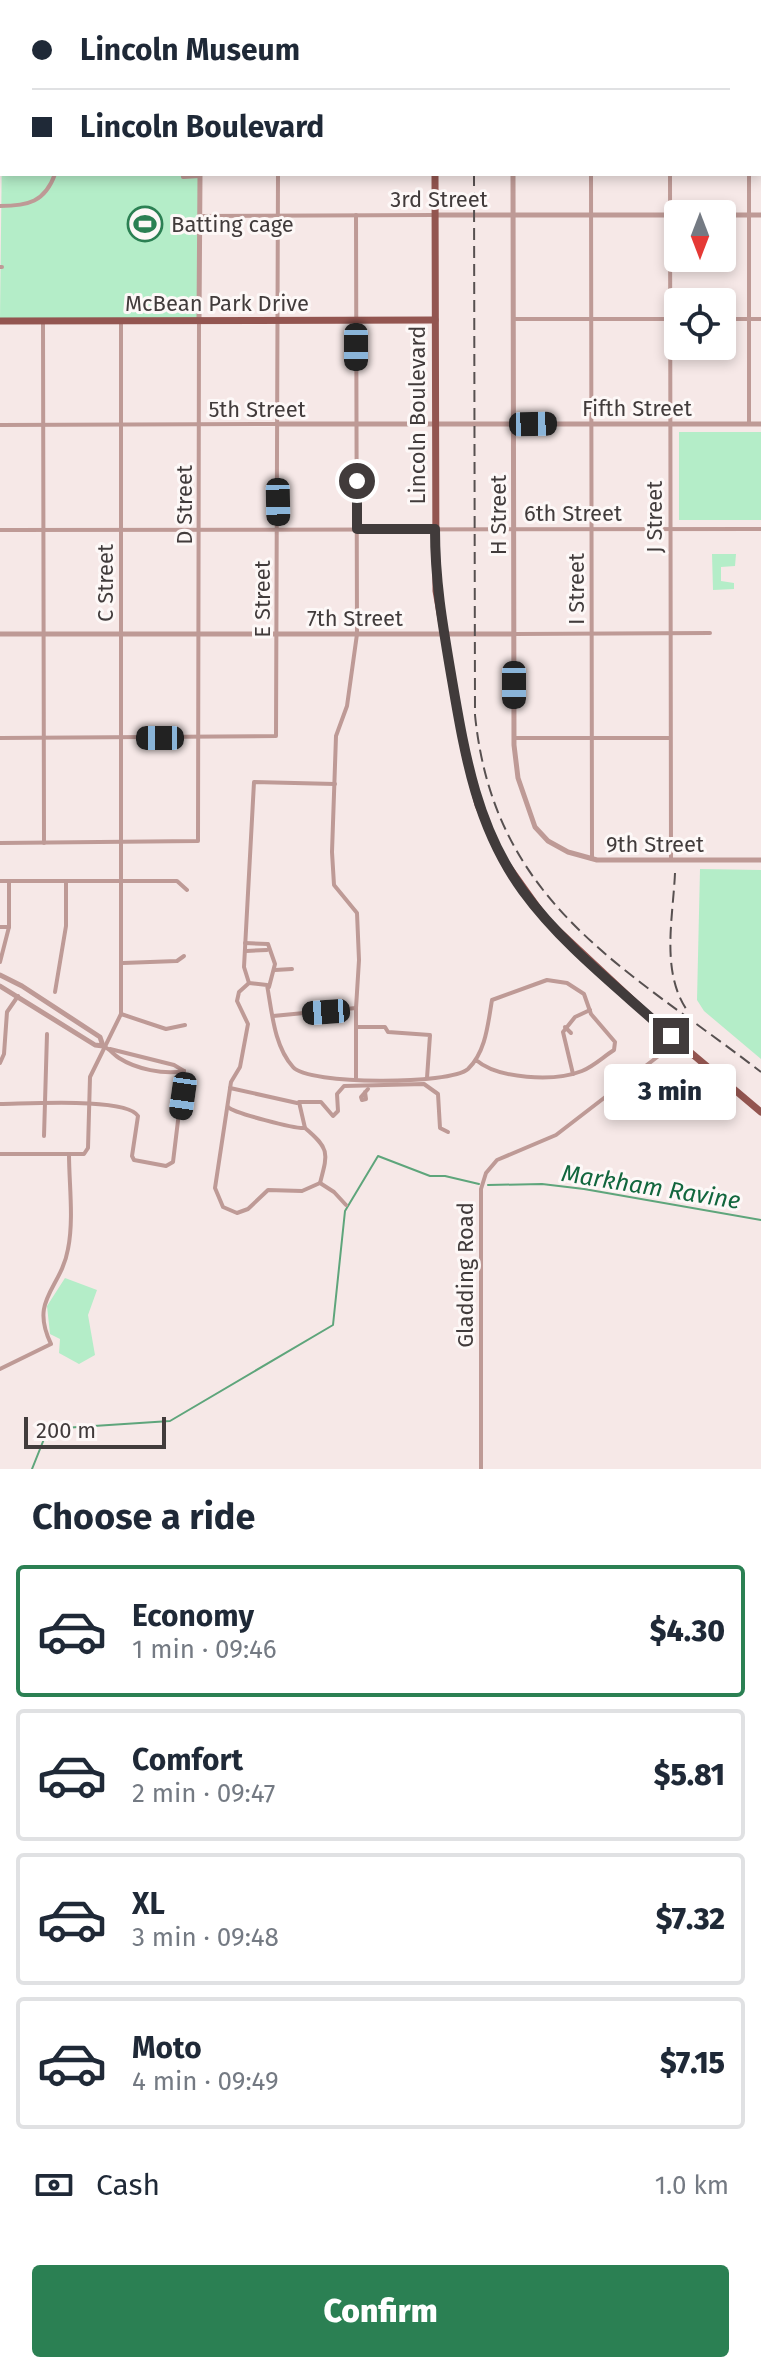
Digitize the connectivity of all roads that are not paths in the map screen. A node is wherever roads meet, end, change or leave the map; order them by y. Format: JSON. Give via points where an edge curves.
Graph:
{"nodes":[{"id":1,"x":54,"y":176,"type":"edge"},
{"id":2,"x":200,"y":176,"type":"edge"},
{"id":3,"x":278,"y":176,"type":"edge"},
{"id":4,"x":435,"y":176,"type":"edge"},
{"id":5,"x":513,"y":176,"type":"edge"},
{"id":6,"x":591,"y":176,"type":"edge"},
{"id":7,"x":670,"y":176,"type":"edge"},
{"id":8,"x":749,"y":176,"type":"edge"},
{"id":9,"x":670,"y":200,"type":"edge"},
{"id":10,"x":0,"y":206,"type":"edge"},
{"id":11,"x":278,"y":215,"type":"junction"},
{"id":12,"x":356,"y":215,"type":"junction"},
{"id":13,"x":435,"y":215,"type":"junction"},
{"id":14,"x":514,"y":215,"type":"junction"},
{"id":15,"x":591,"y":215,"type":"junction"},
{"id":16,"x":664,"y":215,"type":"edge"},
{"id":17,"x":736,"y":215,"type":"edge"},
{"id":18,"x":749,"y":215,"type":"junction"},
{"id":19,"x":761,"y":215,"type":"edge"},
{"id":20,"x":200,"y":216,"type":"junction"},
{"id":21,"x":514,"y":319,"type":"junction"},
{"id":22,"x":592,"y":319,"type":"junction"},
{"id":23,"x":664,"y":319,"type":"edge"},
{"id":24,"x":736,"y":319,"type":"edge"},
{"id":25,"x":749,"y":319,"type":"junction"},
{"id":26,"x":761,"y":319,"type":"edge"},
{"id":27,"x":278,"y":320,"type":"junction"},
{"id":28,"x":356,"y":320,"type":"junction"},
{"id":29,"x":435,"y":320,"type":"junction"},
{"id":30,"x":0,"y":321,"type":"edge"},
{"id":31,"x":43,"y":321,"type":"junction"},
{"id":32,"x":199,"y":321,"type":"junction"},
{"id":33,"x":121,"y":322,"type":"junction"},
{"id":34,"x":670,"y":360,"type":"edge"},
{"id":35,"x":278,"y":424,"type":"junction"},
{"id":36,"x":356,"y":424,"type":"junction"},
{"id":37,"x":435,"y":424,"type":"junction"},
{"id":38,"x":592,"y":424,"type":"junction"},
{"id":39,"x":670,"y":424,"type":"junction"},
{"id":40,"x":749,"y":424,"type":"junction"},
{"id":41,"x":761,"y":424,"type":"edge"},
{"id":42,"x":0,"y":425,"type":"edge"},
{"id":43,"x":43,"y":425,"type":"junction"},
{"id":44,"x":121,"y":425,"type":"junction"},
{"id":45,"x":200,"y":425,"type":"junction"},
{"id":46,"x":514,"y":425,"type":"junction"},
{"id":47,"x":514,"y":528,"type":"junction"},
{"id":48,"x":121,"y":529,"type":"junction"},
{"id":49,"x":200,"y":529,"type":"junction"},
{"id":50,"x":278,"y":529,"type":"junction"},
{"id":51,"x":357,"y":529,"type":"junction"},
{"id":52,"x":435,"y":529,"type":"junction"},
{"id":53,"x":592,"y":529,"type":"junction"},
{"id":54,"x":670,"y":529,"type":"junction"},
{"id":55,"x":761,"y":529,"type":"edge"},
{"id":56,"x":0,"y":530,"type":"edge"},
{"id":57,"x":43,"y":530,"type":"junction"},
{"id":58,"x":670,"y":633,"type":"junction"},
{"id":59,"x":710,"y":633,"type":"dead end"},
{"id":60,"x":0,"y":634,"type":"edge"},
{"id":61,"x":44,"y":634,"type":"junction"},
{"id":62,"x":121,"y":634,"type":"junction"},
{"id":63,"x":200,"y":634,"type":"junction"},
{"id":64,"x":278,"y":634,"type":"junction"},
{"id":65,"x":357,"y":634,"type":"junction"},
{"id":66,"x":443,"y":634,"type":"junction"},
{"id":67,"x":514,"y":634,"type":"junction"},
{"id":68,"x":592,"y":634,"type":"junction"},
{"id":69,"x":0,"y":738,"type":"edge"},
{"id":70,"x":44,"y":738,"type":"junction"},
{"id":71,"x":122,"y":738,"type":"junction"},
{"id":72,"x":200,"y":738,"type":"junction"},
{"id":73,"x":514,"y":738,"type":"junction"},
{"id":74,"x":592,"y":738,"type":"junction"},
{"id":75,"x":670,"y":738,"type":"junction"},
{"id":76,"x":335,"y":784,"type":"junction"},
{"id":77,"x":0,"y":843,"type":"edge"},
{"id":78,"x":44,"y":843,"type":"junction"},
{"id":79,"x":122,"y":843,"type":"junction"},
{"id":80,"x":553,"y":845,"type":"joint"},
{"id":81,"x":592,"y":859,"type":"junction"},
{"id":82,"x":671,"y":860,"type":"junction"},
{"id":83,"x":761,"y":860,"type":"edge"},
{"id":84,"x":0,"y":881,"type":"edge"},
{"id":85,"x":9,"y":881,"type":"junction"},
{"id":86,"x":66,"y":881,"type":"junction"},
{"id":87,"x":122,"y":881,"type":"junction"},
{"id":88,"x":187,"y":890,"type":"dead end"},
{"id":89,"x":0,"y":927,"type":"edge"},
{"id":90,"x":9,"y":927,"type":"junction"},
{"id":91,"x":245,"y":943,"type":"junction"},
{"id":92,"x":267,"y":950,"type":"junction"},
{"id":93,"x":245,"y":951,"type":"junction"},
{"id":94,"x":184,"y":956,"type":"dead end"},
{"id":95,"x":0,"y":962,"type":"edge"},
{"id":96,"x":123,"y":963,"type":"junction"},
{"id":97,"x":292,"y":969,"type":"dead end"},
{"id":98,"x":273,"y":970,"type":"junction"},
{"id":99,"x":0,"y":975,"type":"edge"},
{"id":100,"x":249,"y":983,"type":"junction"},
{"id":101,"x":0,"y":986,"type":"edge"},
{"id":102,"x":268,"y":988,"type":"junction"},
{"id":103,"x":55,"y":992,"type":"dead end"},
{"id":104,"x":18,"y":996,"type":"junction"},
{"id":105,"x":356,"y":1008,"type":"junction"},
{"id":106,"x":590,"y":1010,"type":"junction"},
{"id":107,"x":121,"y":1014,"type":"junction"},
{"id":108,"x":273,"y":1016,"type":"junction"},
{"id":109,"x":2,"y":1020,"type":"edge"},
{"id":110,"x":185,"y":1025,"type":"dead end"},
{"id":111,"x":356,"y":1027,"type":"junction"},
{"id":112,"x":565,"y":1027,"type":"junction"},
{"id":113,"x":571,"y":1033,"type":"dead end"},
{"id":114,"x":47,"y":1034,"type":"dead end"},
{"id":115,"x":678,"y":1041,"type":"junction"},
{"id":116,"x":106,"y":1047,"type":"junction"},
{"id":117,"x":476,"y":1060,"type":"junction"},
{"id":118,"x":0,"y":1063,"type":"edge"},
{"id":119,"x":184,"y":1071,"type":"junction"},
{"id":120,"x":573,"y":1074,"type":"junction"},
{"id":121,"x":356,"y":1078,"type":"junction"},
{"id":122,"x":424,"y":1082,"type":"junction"},
{"id":123,"x":370,"y":1087,"type":"junction"},
{"id":124,"x":230,"y":1088,"type":"junction"},
{"id":125,"x":365,"y":1092,"type":"dead end"},
{"id":126,"x":297,"y":1103,"type":"junction"},
{"id":127,"x":0,"y":1104,"type":"edge"},
{"id":128,"x":45,"y":1104,"type":"junction"},
{"id":129,"x":88,"y":1104,"type":"junction"},
{"id":130,"x":227,"y":1107,"type":"junction"},
{"id":131,"x":761,"y":1112,"type":"edge"},
{"id":132,"x":305,"y":1128,"type":"junction"},
{"id":133,"x":448,"y":1132,"type":"dead end"},
{"id":134,"x":44,"y":1136,"type":"dead end"},
{"id":135,"x":0,"y":1154,"type":"edge"},
{"id":136,"x":69,"y":1154,"type":"junction"},
{"id":137,"x":320,"y":1183,"type":"junction"},
{"id":138,"x":346,"y":1205,"type":"dead end"},
{"id":139,"x":0,"y":1369,"type":"edge"},
{"id":140,"x":481,"y":1469,"type":"edge"}],
"edges":[{"from":1,"to":10,"type":"street","via":[[38,201]]},
{"from":2,"to":20,"type":"street","name":"D Street"},
{"from":3,"to":11,"type":"street","name":"E Street"},
{"from":4,"to":13,"type":"main road","name":"Lincoln Boulevard"},
{"from":5,"to":14,"type":"street","name":"H Street"},
{"from":6,"to":15,"type":"street","name":"I Street"},
{"from":7,"to":9,"type":"street","name":"J Street"},
{"from":8,"to":18,"type":"street"},
{"from":11,"to":12,"type":"street","name":"3rd Street"},
{"from":11,"to":20,"type":"street","name":"3rd Street"},
{"from":11,"to":27,"type":"street","name":"E Street"},
{"from":12,"to":13,"type":"street","name":"3rd Street"},
{"from":12,"to":28,"type":"street"},
{"from":13,"to":14,"type":"street","name":"3rd Street"},
{"from":13,"to":29,"type":"main road","name":"Lincoln Boulevard"},
{"from":14,"to":15,"type":"street","name":"3rd Street"},
{"from":14,"to":21,"type":"street","name":"H Street"},
{"from":15,"to":16,"type":"street","name":"3rd Street"},
{"from":15,"to":22,"type":"street","name":"I Street"},
{"from":17,"to":18,"type":"street"},
{"from":18,"to":19,"type":"street"},
{"from":18,"to":25,"type":"street"},
{"from":20,"to":32,"type":"street","name":"D Street"},
{"from":21,"to":22,"type":"street"},
{"from":21,"to":46,"type":"street","name":"H Street"},
{"from":22,"to":23,"type":"street"},
{"from":22,"to":38,"type":"street","name":"I Street"},
{"from":24,"to":25,"type":"street"},
{"from":25,"to":26,"type":"street"},
{"from":25,"to":40,"type":"street"},
{"from":27,"to":28,"type":"main road","name":"McBean Park Drive"},
{"from":27,"to":32,"type":"main road","name":"McBean Park Drive"},
{"from":27,"to":35,"type":"street","name":"E Street"},
{"from":28,"to":29,"type":"main road","name":"McBean Park Drive"},
{"from":28,"to":36,"type":"street"},
{"from":29,"to":37,"type":"main road","name":"Lincoln Boulevard"},
{"from":30,"to":31,"type":"main road","name":"McBean Park Drive"},
{"from":31,"to":33,"type":"main road","name":"McBean Park Drive"},
{"from":31,"to":43,"type":"street"},
{"from":32,"to":33,"type":"main road","name":"McBean Park Drive"},
{"from":32,"to":45,"type":"street","name":"D Street"},
{"from":33,"to":44,"type":"street","name":"C Street"},
{"from":34,"to":39,"type":"street","name":"J Street"},
{"from":35,"to":36,"type":"street","name":"5th Street"},
{"from":35,"to":45,"type":"street","name":"5th Street"},
{"from":35,"to":50,"type":"street","name":"E Street"},
{"from":36,"to":37,"type":"street","name":"5th Street"},
{"from":36,"to":51,"type":"street"},
{"from":37,"to":46,"type":"street","name":"5th Street"},
{"from":37,"to":52,"type":"main road","name":"Lincoln Boulevard"},
{"from":38,"to":39,"type":"street","name":"Fifth Street"},
{"from":38,"to":46,"type":"street","name":"Fifth Street"},
{"from":38,"to":53,"type":"street","name":"I Street"},
{"from":39,"to":40,"type":"street","name":"Fifth Street"},
{"from":39,"to":54,"type":"street","name":"J Street"},
{"from":40,"to":41,"type":"street","name":"Fifth Street"},
{"from":42,"to":43,"type":"street","name":"5th Street"},
{"from":43,"to":44,"type":"street","name":"5th Street"},
{"from":43,"to":57,"type":"street"},
{"from":44,"to":45,"type":"street","name":"5th Street"},
{"from":44,"to":48,"type":"street","name":"C Street"},
{"from":45,"to":49,"type":"street","name":"D Street"},
{"from":46,"to":47,"type":"street","name":"H Street"},
{"from":47,"to":52,"type":"street","name":"6th Street"},
{"from":47,"to":53,"type":"street","name":"6th Street"},
{"from":47,"to":67,"type":"street","name":"H Street"},
{"from":48,"to":49,"type":"street","name":"6th Street"},
{"from":48,"to":57,"type":"street","name":"6th Street"},
{"from":48,"to":62,"type":"street","name":"C Street"},
{"from":49,"to":50,"type":"street","name":"6th Street"},
{"from":49,"to":63,"type":"street","name":"D Street"},
{"from":50,"to":51,"type":"street","name":"6th Street"},
{"from":50,"to":64,"type":"street","name":"E Street"},
{"from":51,"to":52,"type":"street","name":"6th Street"},
{"from":51,"to":65,"type":"street"},
{"from":52,"to":66,"type":"main road","name":"Lincoln Boulevard"},
{"from":53,"to":54,"type":"street","name":"6th Street"},
{"from":53,"to":68,"type":"street","name":"I Street"},
{"from":54,"to":55,"type":"street","name":"6th Street"},
{"from":54,"to":58,"type":"street","name":"J Street"},
{"from":56,"to":57,"type":"street","name":"6th Street"},
{"from":57,"to":61,"type":"street"},
{"from":58,"to":59,"type":"street","name":"7th Street"},
{"from":58,"to":68,"type":"street","name":"7th Street"},
{"from":58,"to":75,"type":"street","name":"J Street"},
{"from":60,"to":61,"type":"street","name":"7th Street"},
{"from":61,"to":62,"type":"street","name":"7th Street"},
{"from":61,"to":70,"type":"street"},
{"from":62,"to":63,"type":"street","name":"7th Street"},
{"from":62,"to":71,"type":"street","name":"C Street"},
{"from":63,"to":64,"type":"street","name":"7th Street"},
{"from":63,"to":72,"type":"street","name":"D Street"},
{"from":64,"to":65,"type":"street","name":"7th Street"},
{"from":64,"to":72,"type":"street","name":"E Street","via":[[276,736]]},
{"from":65,"to":66,"type":"street","name":"7th Street"},
{"from":65,"to":76,"type":"street","via":[[347,706],[336,736]]},
{"from":66,"to":67,"type":"street","name":"7th Street"},
{"from":66,"to":115,"type":"main road","name":"Lincoln Boulevard","via":[[473,789],[501,856],[546,919]]},
{"from":67,"to":68,"type":"street","name":"7th Street"},
{"from":67,"to":73,"type":"street","name":"H Street"},
{"from":68,"to":74,"type":"street","name":"I Street"},
{"from":69,"to":70,"type":"street"},
{"from":70,"to":71,"type":"street"},
{"from":70,"to":78,"type":"street"},
{"from":71,"to":72,"type":"street"},
{"from":71,"to":79,"type":"street","name":"C Street"},
{"from":72,"to":79,"type":"street","name":"D Street","via":[[199,837],[194,843]]},
{"from":73,"to":74,"type":"street"},
{"from":73,"to":80,"type":"street","name":"H Street","via":[[526,805],[535,827]]},
{"from":74,"to":75,"type":"street"},
{"from":74,"to":81,"type":"street","name":"I Street"},
{"from":75,"to":82,"type":"street","name":"J Street"},
{"from":76,"to":91,"type":"street","via":[[254,782]]},
{"from":76,"to":105,"type":"street","via":[[334,885],[357,913]]},
{"from":77,"to":78,"type":"street"},
{"from":78,"to":79,"type":"street"},
{"from":79,"to":87,"type":"street","name":"C Street"},
{"from":80,"to":81,"type":"street","name":"9th Street"},
{"from":81,"to":82,"type":"street","name":"9th Street"},
{"from":82,"to":83,"type":"street","name":"9th Street"},
{"from":84,"to":85,"type":"street"},
{"from":85,"to":86,"type":"street"},
{"from":85,"to":90,"type":"street"},
{"from":86,"to":87,"type":"street"},
{"from":86,"to":103,"type":"street"},
{"from":87,"to":88,"type":"street","via":[[177,881]]},
{"from":87,"to":96,"type":"street","name":"C Street"},
{"from":89,"to":90,"type":"street"},
{"from":90,"to":95,"type":"street"},
{"from":91,"to":92,"type":"street","via":[[266,943]]},
{"from":91,"to":93,"type":"street"},
{"from":92,"to":93,"type":"street"},
{"from":92,"to":98,"type":"street"},
{"from":93,"to":100,"type":"street"},
{"from":94,"to":96,"type":"street","via":[[177,961]]},
{"from":96,"to":107,"type":"street","name":"C Street"},
{"from":97,"to":98,"type":"street"},
{"from":98,"to":102,"type":"street"},
{"from":99,"to":116,"type":"street","via":[[100,1037]]},
{"from":100,"to":102,"type":"street"},
{"from":100,"to":124,"type":"street","via":[[237,1001],[248,1021],[240,1067]]},
{"from":101,"to":104,"type":"street"},
{"from":102,"to":108,"type":"street"},
{"from":104,"to":109,"type":"street"},
{"from":104,"to":116,"type":"street"},
{"from":105,"to":108,"type":"street"},
{"from":105,"to":111,"type":"street"},
{"from":106,"to":112,"type":"street"},
{"from":106,"to":117,"type":"street","via":[[576,986],[547,980],[492,1000]]},
{"from":106,"to":120,"type":"street","via":[[612,1035],[614,1050]]},
{"from":107,"to":110,"type":"street","via":[[166,1029]]},
{"from":107,"to":116,"type":"street","name":"C Street"},
{"from":108,"to":121,"type":"street","via":[[282,1050],[295,1070],[317,1078]]},
{"from":109,"to":118,"type":"street"},
{"from":111,"to":121,"type":"street"},
{"from":111,"to":122,"type":"street","via":[[430,1035],[429,1077]]},
{"from":112,"to":113,"type":"street"},
{"from":112,"to":120,"type":"street"},
{"from":114,"to":128,"type":"street"},
{"from":115,"to":131,"type":"main road","name":"Lincoln Boulevard"},
{"from":115,"to":140,"type":"street","name":"Gladding Road","via":[[565,1129],[505,1155],[486,1173],[481,1189]]},
{"from":116,"to":119,"type":"street"},
{"from":116,"to":119,"type":"street","via":[[139,1066]]},
{"from":116,"to":129,"type":"street","via":[[90,1077]]},
{"from":117,"to":120,"type":"street","via":[[493,1072]]},
{"from":117,"to":122,"type":"street","via":[[458,1075]]},
{"from":119,"to":129,"type":"street","via":[[171,1166],[134,1160],[136,1111]]},
{"from":121,"to":122,"type":"street"},
{"from":122,"to":123,"type":"street"},
{"from":122,"to":133,"type":"street","via":[[438,1094],[440,1128]]},
{"from":123,"to":125,"type":"street"},
{"from":123,"to":126,"type":"street","via":[[341,1088],[333,1116],[319,1101]]},
{"from":124,"to":126,"type":"street"},
{"from":124,"to":130,"type":"street"},
{"from":126,"to":132,"type":"street"},
{"from":127,"to":128,"type":"street"},
{"from":128,"to":129,"type":"street"},
{"from":128,"to":134,"type":"street"},
{"from":129,"to":136,"type":"street","via":[[88,1148],[84,1154]]},
{"from":130,"to":132,"type":"street","via":[[237,1114]]},
{"from":130,"to":137,"type":"street","via":[[215,1181],[223,1207],[237,1213],[268,1190],[302,1191]]},
{"from":132,"to":137,"type":"street","via":[[325,1147]]},
{"from":135,"to":136,"type":"street"},
{"from":136,"to":139,"type":"street","via":[[69,1248],[42,1316],[51,1344]]},
{"from":137,"to":138,"type":"street"}]}
